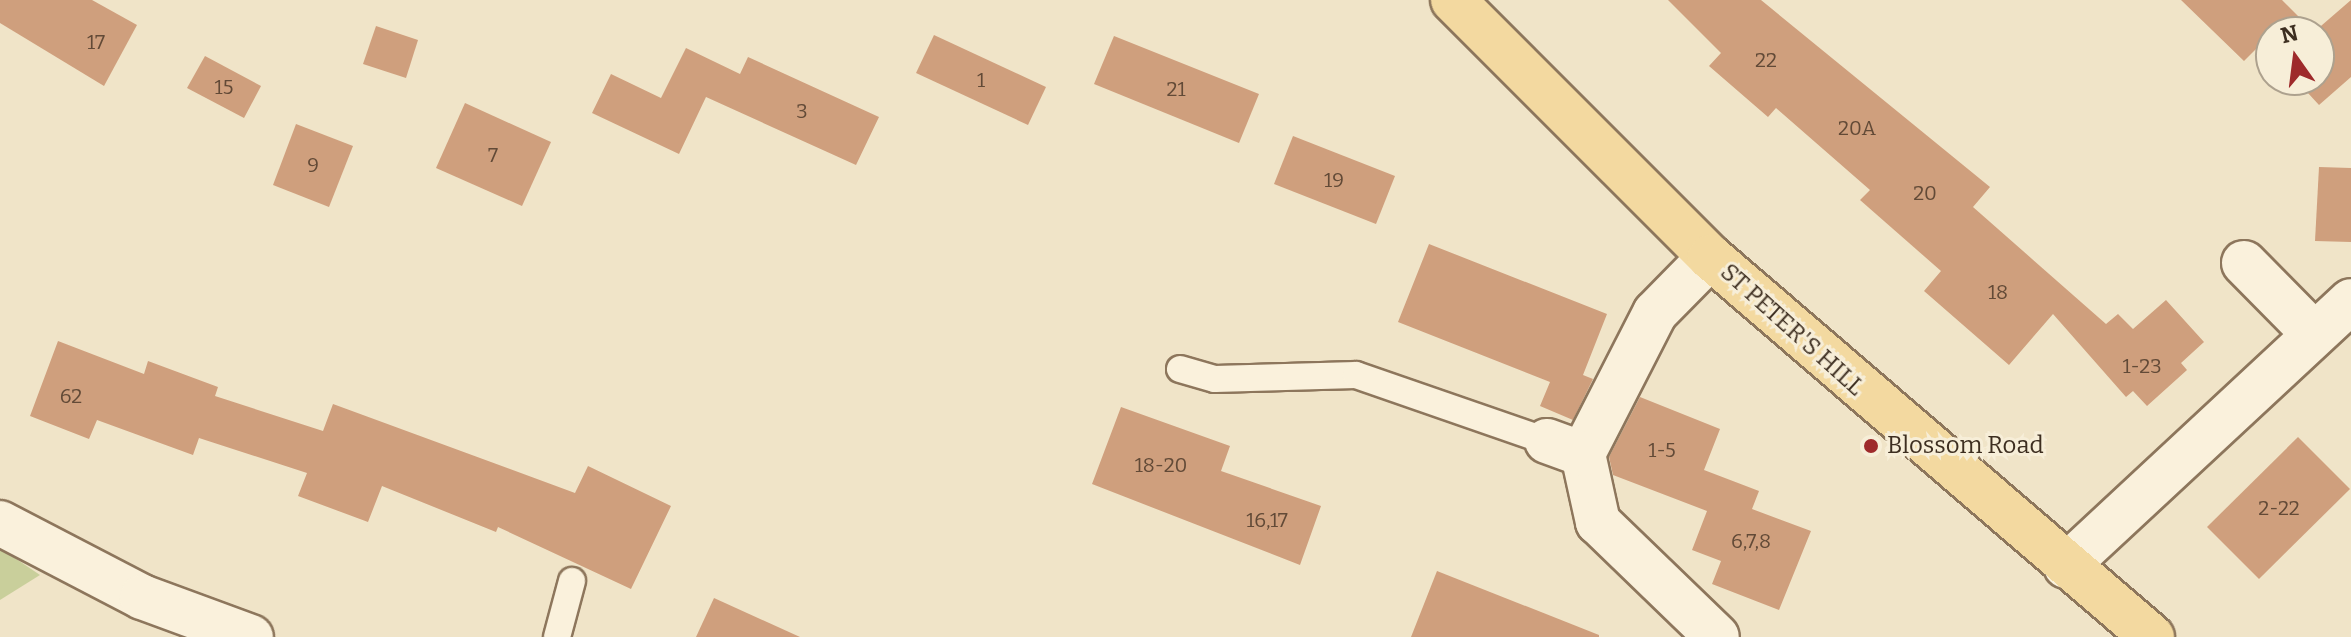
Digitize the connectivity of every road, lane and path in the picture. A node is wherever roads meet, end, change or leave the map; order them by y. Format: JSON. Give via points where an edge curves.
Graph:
{"nodes":[{"id":1,"x":1453,"y":0,"type":"edge"},
{"id":2,"x":1710,"y":257,"type":"junction"},
{"id":3,"x":2244,"y":263,"type":"dead end"},
{"id":4,"x":2351,"y":301,"type":"edge"},
{"id":5,"x":2312,"y":332,"type":"junction"},
{"id":6,"x":1180,"y":369,"type":"dead end"},
{"id":7,"x":1565,"y":448,"type":"junction"},
{"id":8,"x":0,"y":523,"type":"edge"},
{"id":9,"x":2066,"y":566,"type":"junction"},
{"id":10,"x":572,"y":581,"type":"dead end"},
{"id":11,"x":251,"y":637,"type":"edge"},
{"id":12,"x":557,"y":637,"type":"edge"},
{"id":13,"x":1717,"y":637,"type":"edge"},
{"id":14,"x":2152,"y":637,"type":"edge"}],
"edges":[{"from":1,"to":2,"type":"main road","name":"ST PETER'S HILL"},
{"from":2,"to":7,"type":"street","via":[[1655,313]]},
{"from":2,"to":9,"type":"main road","name":"ST PETER'S HILL"},
{"from":3,"to":5,"type":"street"},
{"from":4,"to":5,"type":"street"},
{"from":5,"to":9,"type":"street"},
{"from":6,"to":7,"type":"lane","via":[[1215,379],[1356,375]]},
{"from":7,"to":13,"type":"street","via":[[1598,522]]},
{"from":8,"to":11,"type":"street","via":[[142,597]]},
{"from":9,"to":14,"type":"main road","name":"ST PETER'S HILL"},
{"from":10,"to":12,"type":"lane"}]}
